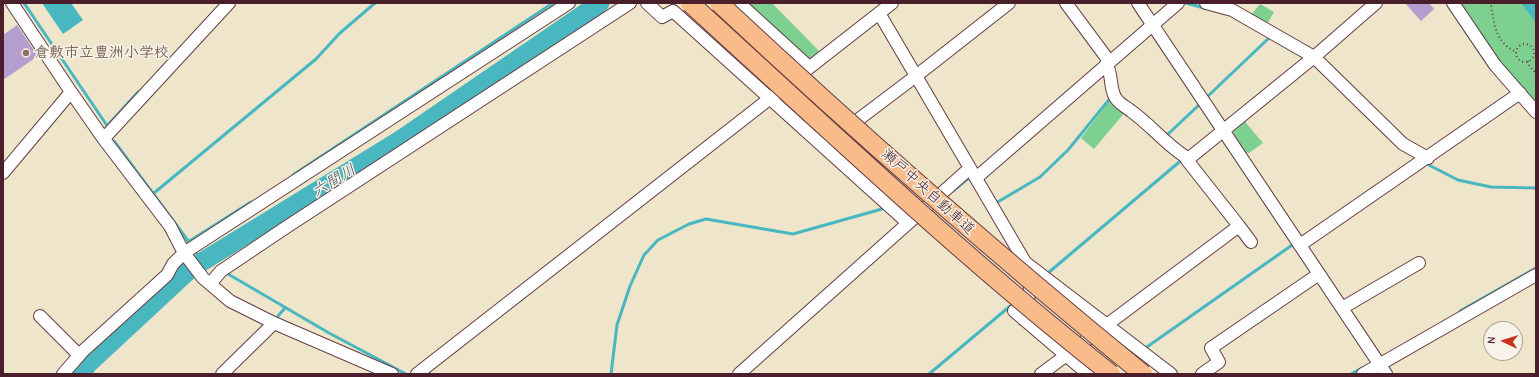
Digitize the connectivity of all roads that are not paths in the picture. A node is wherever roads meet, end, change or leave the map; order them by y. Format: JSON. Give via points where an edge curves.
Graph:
{"nodes":[{"id":1,"x":12,"y":3,"type":"edge"},
{"id":2,"x":229,"y":3,"type":"edge"},
{"id":3,"x":569,"y":3,"type":"edge"},
{"id":4,"x":630,"y":3,"type":"edge"},
{"id":5,"x":647,"y":3,"type":"edge"},
{"id":6,"x":690,"y":3,"type":"edge"},
{"id":7,"x":719,"y":3,"type":"edge"},
{"id":8,"x":740,"y":3,"type":"edge"},
{"id":9,"x":892,"y":3,"type":"edge"},
{"id":10,"x":1010,"y":3,"type":"edge"},
{"id":11,"x":1066,"y":3,"type":"edge"},
{"id":12,"x":1138,"y":3,"type":"edge"},
{"id":13,"x":1178,"y":3,"type":"edge"},
{"id":14,"x":1206,"y":3,"type":"edge"},
{"id":15,"x":1376,"y":3,"type":"edge"},
{"id":16,"x":1453,"y":3,"type":"edge"},
{"id":17,"x":669,"y":7,"type":"edge"},
{"id":18,"x":879,"y":13,"type":"junction"},
{"id":19,"x":1150,"y":22,"type":"junction"},
{"id":20,"x":1310,"y":57,"type":"junction"},
{"id":21,"x":1107,"y":60,"type":"junction"},
{"id":22,"x":808,"y":67,"type":"junction"},
{"id":23,"x":916,"y":76,"type":"junction"},
{"id":24,"x":71,"y":92,"type":"junction"},
{"id":25,"x":1520,"y":93,"type":"junction"},
{"id":26,"x":769,"y":98,"type":"junction"},
{"id":27,"x":1536,"y":112,"type":"edge"},
{"id":28,"x":1221,"y":129,"type":"junction"},
{"id":29,"x":103,"y":138,"type":"junction"},
{"id":30,"x":823,"y":147,"type":"junction"},
{"id":31,"x":1186,"y":157,"type":"junction"},
{"id":32,"x":1424,"y":160,"type":"junction"},
{"id":33,"x":3,"y":173,"type":"edge"},
{"id":34,"x":973,"y":173,"type":"junction"},
{"id":35,"x":908,"y":223,"type":"junction"},
{"id":36,"x":1239,"y":226,"type":"junction"},
{"id":37,"x":1251,"y":242,"type":"dead end"},
{"id":38,"x":1298,"y":242,"type":"junction"},
{"id":39,"x":186,"y":255,"type":"junction"},
{"id":40,"x":1025,"y":262,"type":"junction"},
{"id":41,"x":1418,"y":263,"type":"dead end"},
{"id":42,"x":1319,"y":274,"type":"junction"},
{"id":43,"x":1536,"y":275,"type":"edge"},
{"id":44,"x":206,"y":281,"type":"junction"},
{"id":45,"x":1342,"y":308,"type":"junction"},
{"id":46,"x":40,"y":316,"type":"dead end"},
{"id":47,"x":274,"y":323,"type":"junction"},
{"id":48,"x":1106,"y":325,"type":"junction"},
{"id":49,"x":79,"y":355,"type":"junction"},
{"id":50,"x":1066,"y":356,"type":"junction"},
{"id":51,"x":1379,"y":364,"type":"edge"},
{"id":52,"x":377,"y":371,"type":"edge"},
{"id":53,"x":63,"y":374,"type":"edge"},
{"id":54,"x":222,"y":374,"type":"edge"},
{"id":55,"x":392,"y":374,"type":"edge"},
{"id":56,"x":417,"y":374,"type":"edge"},
{"id":57,"x":738,"y":374,"type":"edge"},
{"id":58,"x":1041,"y":374,"type":"edge"},
{"id":59,"x":1088,"y":374,"type":"edge"},
{"id":60,"x":1112,"y":374,"type":"edge"},
{"id":61,"x":1143,"y":374,"type":"edge"},
{"id":62,"x":1171,"y":374,"type":"edge"},
{"id":63,"x":1202,"y":374,"type":"edge"},
{"id":64,"x":1363,"y":374,"type":"edge"}],
"edges":[{"from":1,"to":24,"type":"street"},
{"from":2,"to":29,"type":"street"},
{"from":3,"to":39,"type":"street"},
{"from":4,"to":44,"type":"street"},
{"from":5,"to":17,"type":"street","via":[[662,18]]},
{"from":6,"to":60,"type":"highway","name":"瀬戸中央自動車道","bridge":true,"via":[[961,249]]},
{"from":7,"to":61,"type":"highway","name":"瀬戸中央自動車道","bridge":true,"via":[[788,68],[972,231]]},
{"from":8,"to":22,"type":"street"},
{"from":9,"to":18,"type":"street"},
{"from":10,"to":23,"type":"street"},
{"from":11,"to":21,"type":"street"},
{"from":12,"to":19,"type":"street"},
{"from":13,"to":19,"type":"street"},
{"from":14,"to":20,"type":"street","via":[[1232,10]]},
{"from":15,"to":20,"type":"street"},
{"from":16,"to":25,"type":"street","via":[[1495,65]]},
{"from":17,"to":26,"type":"street"},
{"from":18,"to":22,"type":"street"},
{"from":18,"to":23,"type":"street"},
{"from":19,"to":21,"type":"street"},
{"from":19,"to":28,"type":"street"},
{"from":20,"to":28,"type":"street"},
{"from":20,"to":32,"type":"street","via":[[1403,144]]},
{"from":21,"to":31,"type":"street","via":[[1113,94],[1119,103],[1131,110]]},
{"from":21,"to":34,"type":"street"},
{"from":22,"to":26,"type":"street"},
{"from":23,"to":30,"type":"street"},
{"from":23,"to":34,"type":"street"},
{"from":24,"to":29,"type":"street"},
{"from":24,"to":33,"type":"street"},
{"from":25,"to":27,"type":"street"},
{"from":25,"to":32,"type":"street"},
{"from":26,"to":30,"type":"street"},
{"from":26,"to":56,"type":"street"},
{"from":28,"to":31,"type":"street"},
{"from":28,"to":38,"type":"street"},
{"from":29,"to":39,"type":"street","via":[[170,226]]},
{"from":30,"to":35,"type":"street"},
{"from":31,"to":36,"type":"street"},
{"from":32,"to":38,"type":"street"},
{"from":34,"to":35,"type":"street"},
{"from":34,"to":40,"type":"street"},
{"from":35,"to":57,"type":"street"},
{"from":36,"to":37,"type":"street"},
{"from":36,"to":48,"type":"street"},
{"from":38,"to":42,"type":"street"},
{"from":39,"to":44,"type":"street"},
{"from":39,"to":49,"type":"street","via":[[173,264],[167,275]]},
{"from":40,"to":48,"type":"street"},
{"from":40,"to":50,"type":"street","via":[[1030,274],[1030,295],[1019,315]]},
{"from":41,"to":45,"type":"street"},
{"from":42,"to":45,"type":"street"},
{"from":42,"to":63,"type":"street","via":[[1211,348],[1219,362]]},
{"from":43,"to":51,"type":"street"},
{"from":44,"to":47,"type":"street","via":[[230,301]]},
{"from":45,"to":51,"type":"street"},
{"from":46,"to":49,"type":"street"},
{"from":47,"to":52,"type":"street"},
{"from":47,"to":54,"type":"street"},
{"from":48,"to":50,"type":"street"},
{"from":48,"to":62,"type":"street"},
{"from":49,"to":53,"type":"street"},
{"from":50,"to":58,"type":"street"},
{"from":50,"to":59,"type":"street"},
{"from":51,"to":64,"type":"street"},
{"from":52,"to":55,"type":"street"}]}
